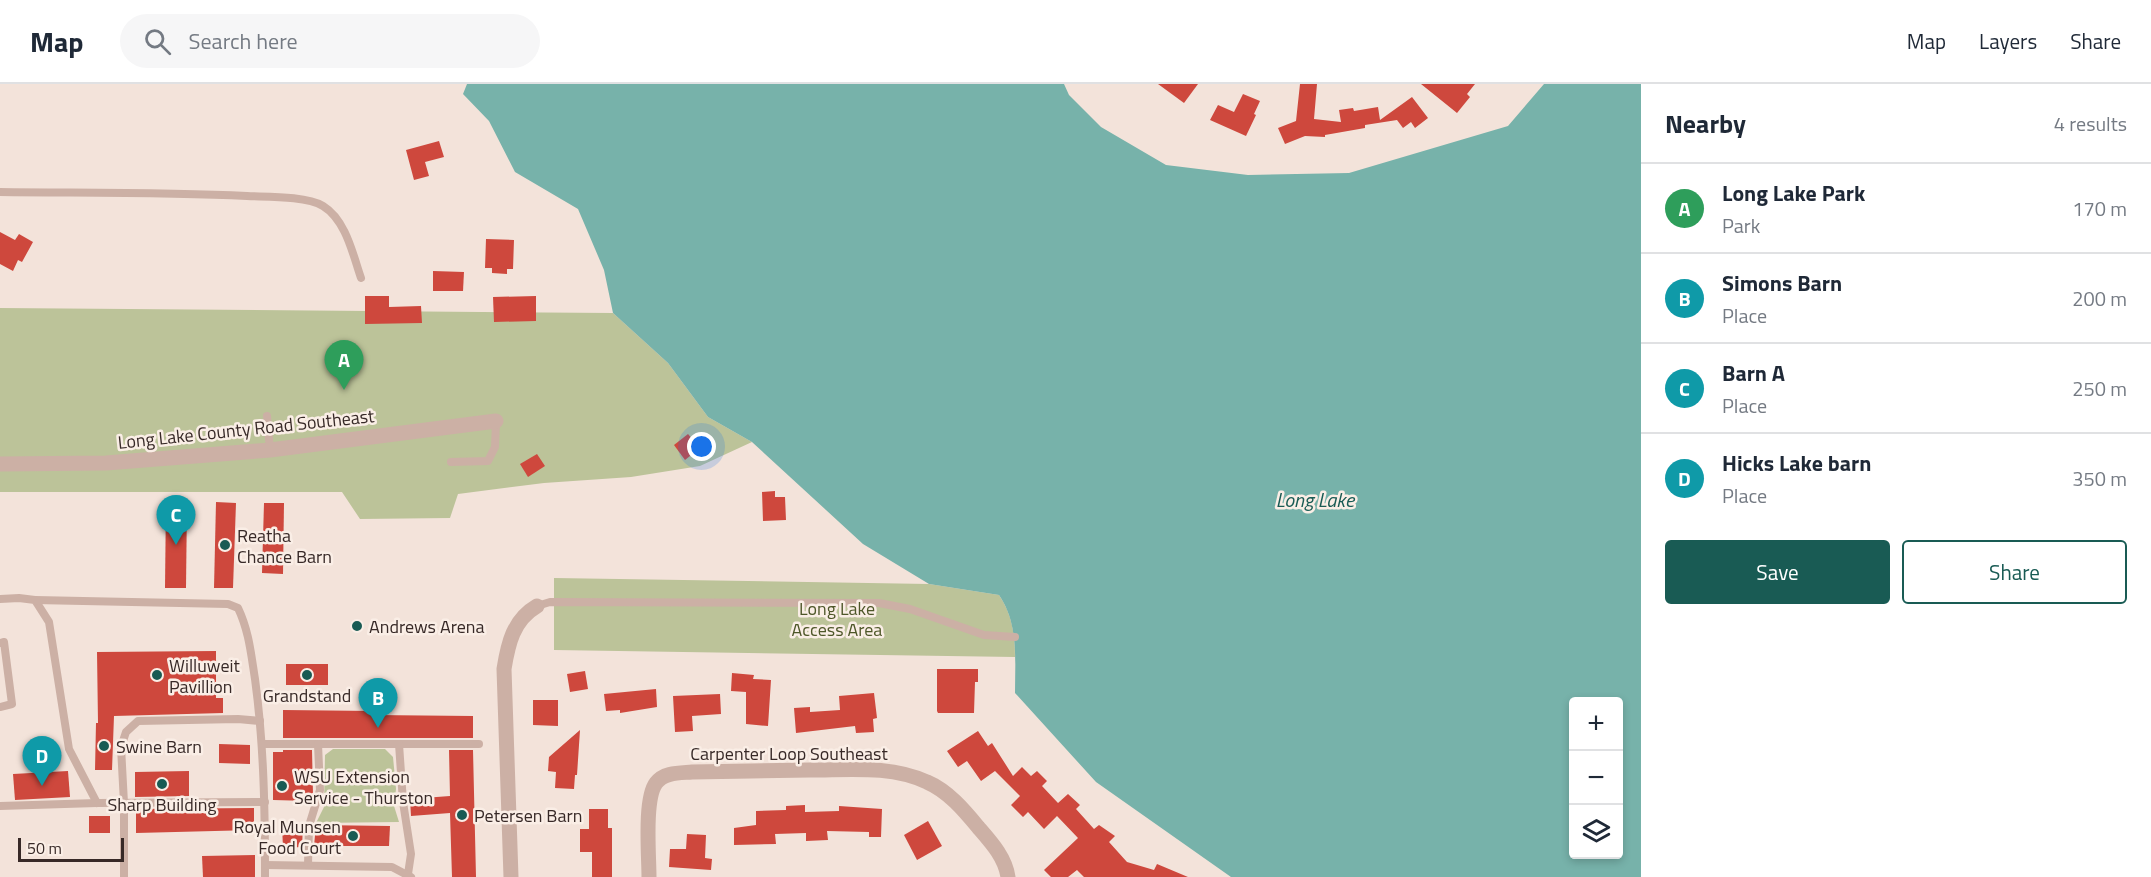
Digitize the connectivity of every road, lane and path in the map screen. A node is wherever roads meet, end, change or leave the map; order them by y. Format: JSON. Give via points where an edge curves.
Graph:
{"nodes":[{"id":1,"x":0,"y":192,"type":"edge"},
{"id":2,"x":361,"y":278,"type":"dead end"},
{"id":3,"x":267,"y":416,"type":"dead end"},
{"id":4,"x":496,"y":421,"type":"joint"},
{"id":5,"x":270,"y":450,"type":"junction"},
{"id":6,"x":450,"y":462,"type":"dead end"},
{"id":7,"x":0,"y":464,"type":"edge"},
{"id":8,"x":0,"y":599,"type":"edge"},
{"id":9,"x":35,"y":600,"type":"junction"},
{"id":10,"x":537,"y":606,"type":"joint"},
{"id":11,"x":1015,"y":637,"type":"dead end"},
{"id":12,"x":0,"y":643,"type":"edge"},
{"id":13,"x":0,"y":707,"type":"edge"},
{"id":14,"x":260,"y":721,"type":"junction"},
{"id":15,"x":262,"y":744,"type":"junction"},
{"id":16,"x":318,"y":744,"type":"junction"},
{"id":17,"x":399,"y":744,"type":"junction"},
{"id":18,"x":479,"y":744,"type":"dead end"},
{"id":19,"x":265,"y":802,"type":"junction"},
{"id":20,"x":97,"y":803,"type":"junction"},
{"id":21,"x":124,"y":803,"type":"junction"},
{"id":22,"x":0,"y":806,"type":"edge"},
{"id":23,"x":265,"y":866,"type":"junction"},
{"id":24,"x":308,"y":866,"type":"junction"},
{"id":25,"x":409,"y":876,"type":"edge"},
{"id":26,"x":124,"y":877,"type":"edge"},
{"id":27,"x":265,"y":877,"type":"edge"},
{"id":28,"x":511,"y":877,"type":"edge"},
{"id":29,"x":649,"y":877,"type":"edge"},
{"id":30,"x":1008,"y":877,"type":"edge"}],
"edges":[{"from":1,"to":2,"type":"lane","via":[[210,195],[312,202],[332,213]]},
{"from":3,"to":5,"type":"lane"},
{"from":4,"to":5,"type":"street","name":"Long Lake County Road Southeast"},
{"from":4,"to":6,"type":"lane","via":[[495,447],[488,461]]},
{"from":5,"to":7,"type":"street","name":"Long Lake County Road Southeast","via":[[106,463]]},
{"from":8,"to":9,"type":"lane"},
{"from":9,"to":14,"type":"lane","via":[[228,604],[238,608],[250,643]]},
{"from":9,"to":20,"type":"lane","via":[[49,622],[69,748]]},
{"from":10,"to":11,"type":"lane","via":[[550,602],[879,603],[910,609],[984,635]]},
{"from":10,"to":28,"type":"street","via":[[519,622],[508,642],[504,669]]},
{"from":12,"to":13,"type":"lane","via":[[4,642],[12,705]]},
{"from":14,"to":15,"type":"lane"},
{"from":14,"to":21,"type":"lane","via":[[138,721],[126,732],[121,747]]},
{"from":15,"to":16,"type":"lane"},
{"from":15,"to":19,"type":"lane"},
{"from":16,"to":17,"type":"lane"},
{"from":16,"to":24,"type":"lane","via":[[320,790],[309,826]]},
{"from":17,"to":18,"type":"lane"},
{"from":17,"to":25,"type":"lane","via":[[411,854]]},
{"from":19,"to":21,"type":"lane"},
{"from":19,"to":23,"type":"lane"},
{"from":20,"to":21,"type":"lane"},
{"from":20,"to":22,"type":"lane"},
{"from":21,"to":26,"type":"lane"},
{"from":23,"to":24,"type":"lane"},
{"from":23,"to":27,"type":"lane"},
{"from":24,"to":25,"type":"lane","via":[[392,867]]},
{"from":29,"to":30,"type":"street","name":"Carpenter Loop Southeast","via":[[649,798],[656,782],[668,775],[858,770],[888,771],[930,783],[964,810],[1001,857]]}]}
